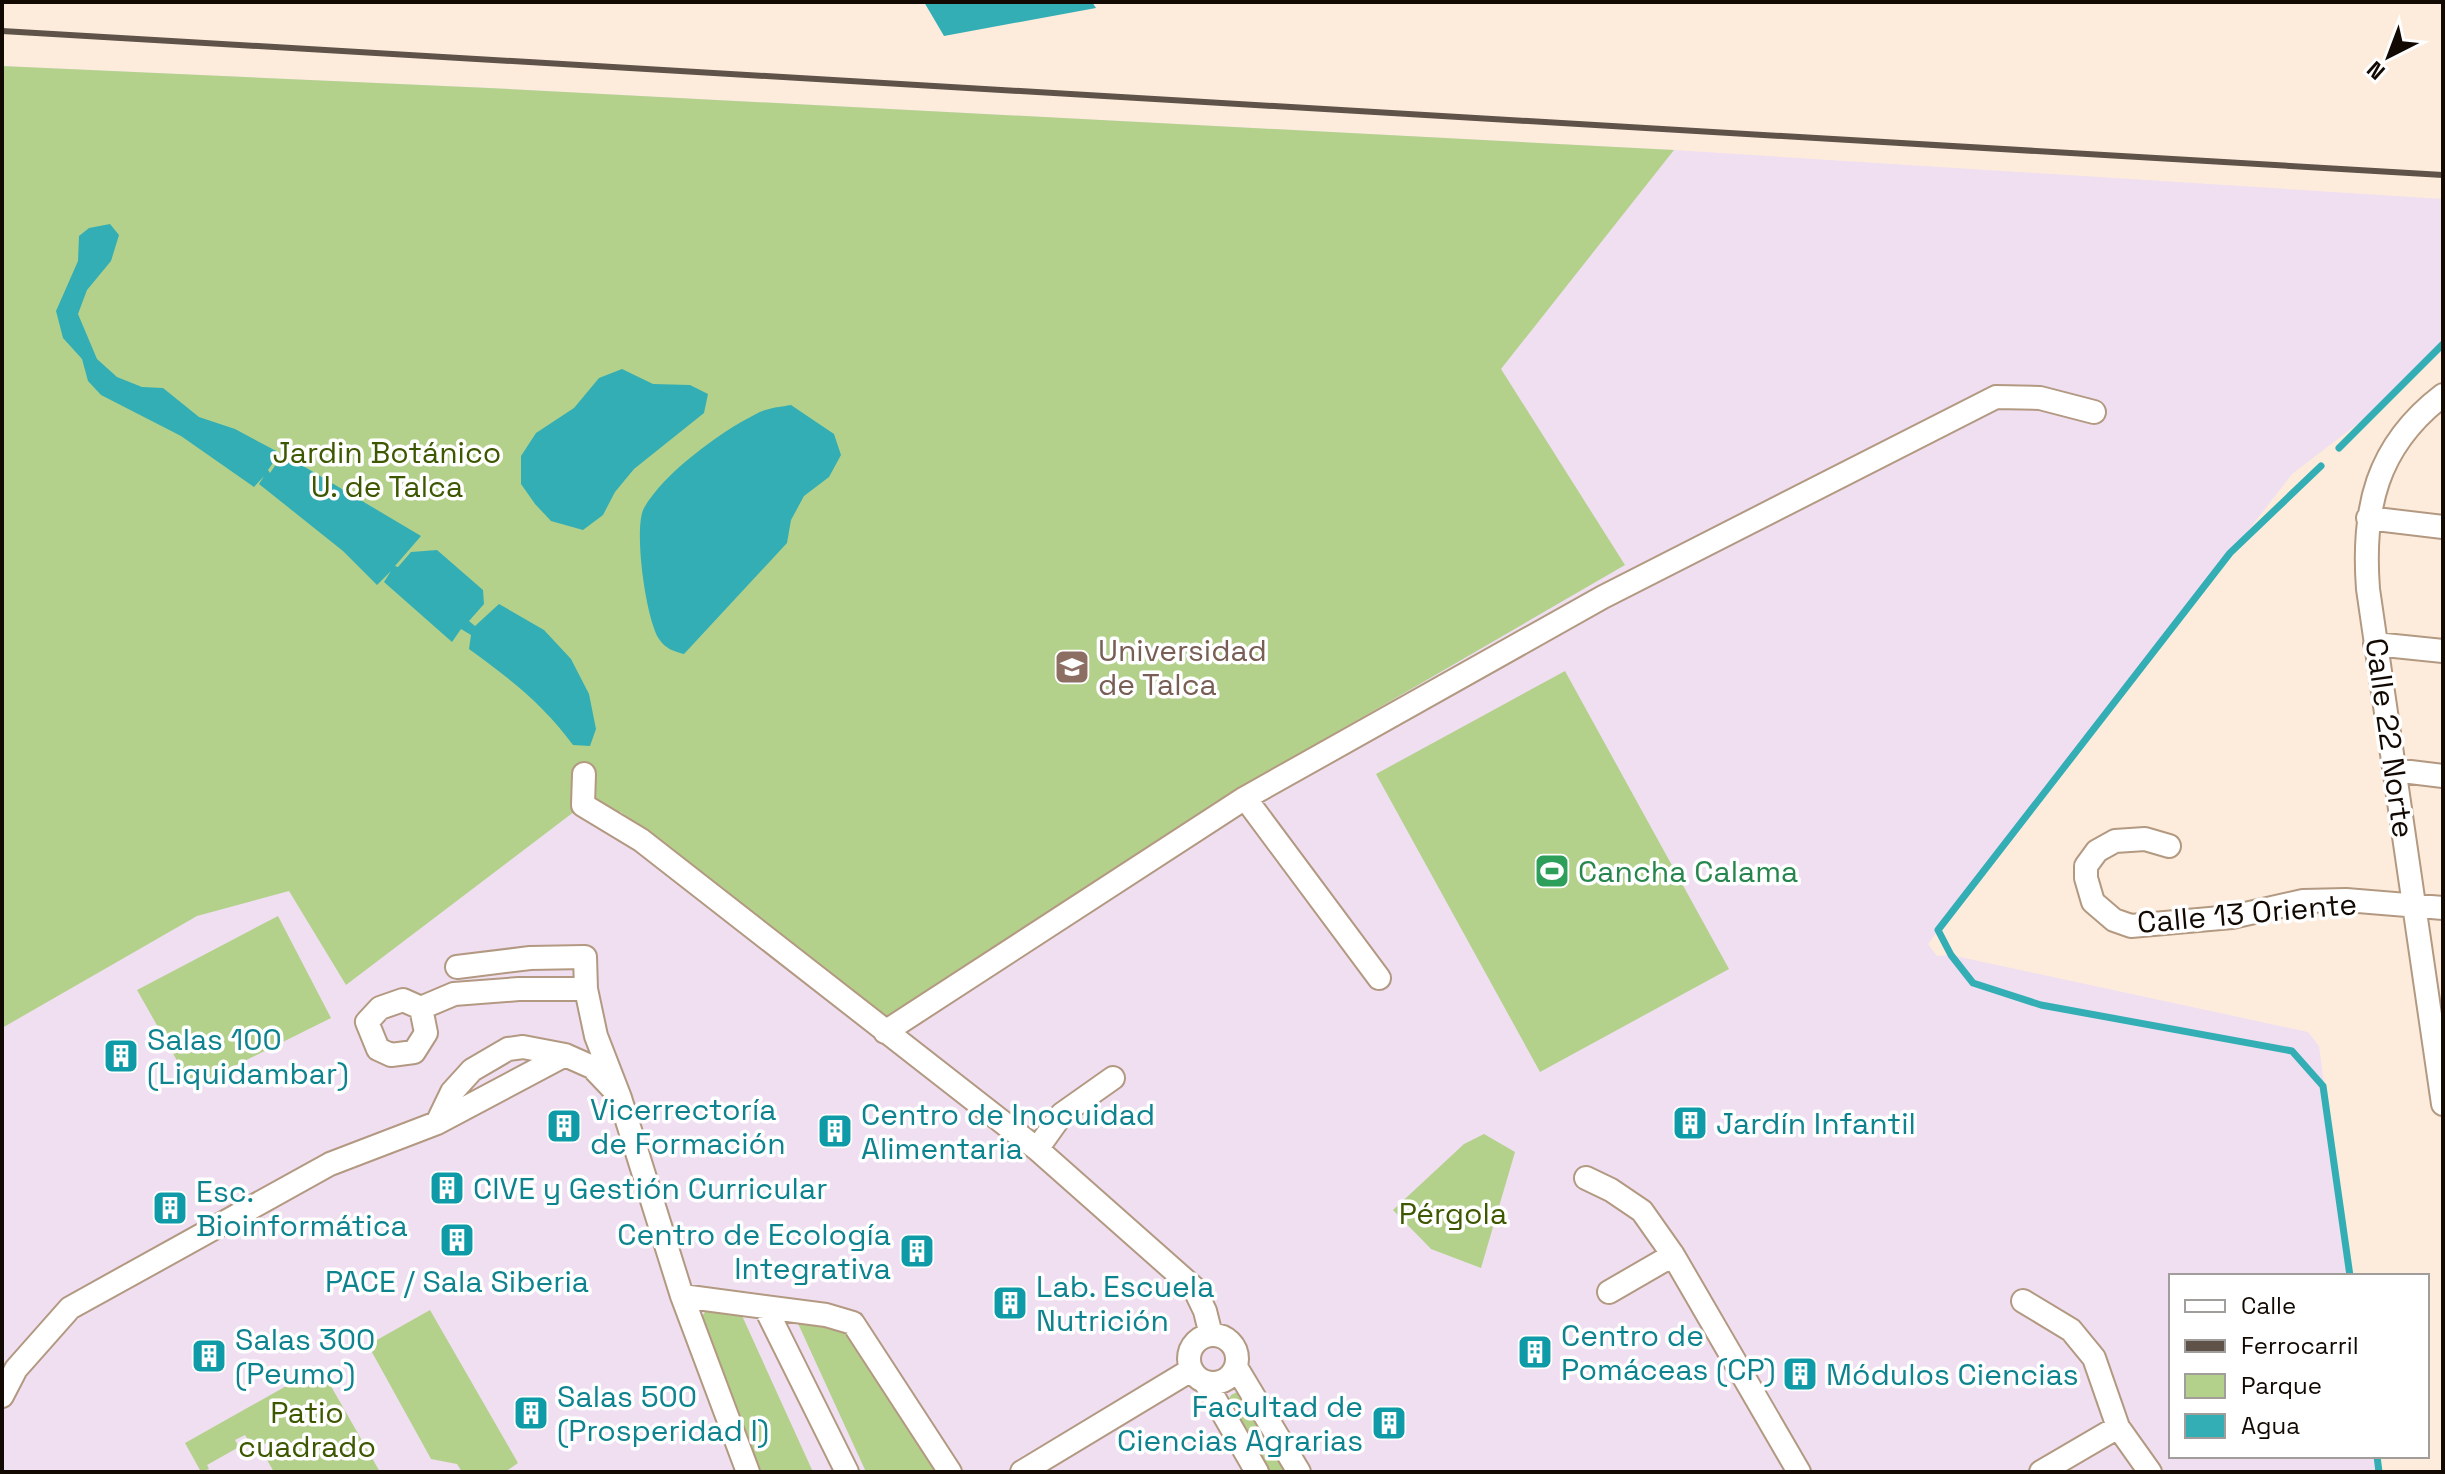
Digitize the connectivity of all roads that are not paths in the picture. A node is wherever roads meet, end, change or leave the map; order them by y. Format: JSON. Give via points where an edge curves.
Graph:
{"nodes":[{"id":1,"x":2443,"y":395,"type":"edge"},
{"id":2,"x":2094,"y":412,"type":"dead end"},
{"id":3,"x":2368,"y":518,"type":"junction"},
{"id":4,"x":2443,"y":527,"type":"edge"},
{"id":5,"x":2375,"y":644,"type":"junction"},
{"id":6,"x":2443,"y":651,"type":"edge"},
{"id":7,"x":2394,"y":770,"type":"junction"},
{"id":8,"x":584,"y":774,"type":"dead end"},
{"id":9,"x":2443,"y":776,"type":"edge"},
{"id":10,"x":1245,"y":798,"type":"junction"},
{"id":11,"x":2169,"y":846,"type":"dead end"},
{"id":12,"x":2415,"y":905,"type":"junction"},
{"id":13,"x":2443,"y":908,"type":"edge"},
{"id":14,"x":457,"y":967,"type":"dead end"},
{"id":15,"x":1379,"y":978,"type":"dead end"},
{"id":16,"x":586,"y":989,"type":"junction"},
{"id":17,"x":421,"y":1008,"type":"dead end"},
{"id":18,"x":885,"y":1032,"type":"junction"},
{"id":19,"x":2438,"y":1036,"type":"edge"},
{"id":20,"x":565,"y":1055,"type":"junction"},
{"id":21,"x":1113,"y":1078,"type":"dead end"},
{"id":22,"x":620,"y":1098,"type":"junction"},
{"id":23,"x":2443,"y":1104,"type":"edge"},
{"id":24,"x":437,"y":1123,"type":"junction"},
{"id":25,"x":1037,"y":1149,"type":"junction"},
{"id":26,"x":1586,"y":1178,"type":"dead end"},
{"id":27,"x":1673,"y":1255,"type":"junction"},
{"id":28,"x":1609,"y":1292,"type":"dead end"},
{"id":29,"x":682,"y":1296,"type":"junction"},
{"id":30,"x":2023,"y":1301,"type":"dead end"},
{"id":31,"x":765,"y":1307,"type":"junction"},
{"id":32,"x":1211,"y":1335,"type":"junction"},
{"id":33,"x":1236,"y":1367,"type":"junction"},
{"id":34,"x":1198,"y":1376,"type":"junction"},
{"id":35,"x":2,"y":1396,"type":"edge"},
{"id":36,"x":2118,"y":1427,"type":"junction"},
{"id":37,"x":748,"y":1472,"type":"edge"},
{"id":38,"x":847,"y":1472,"type":"edge"},
{"id":39,"x":950,"y":1472,"type":"edge"},
{"id":40,"x":1022,"y":1472,"type":"edge"},
{"id":41,"x":1257,"y":1472,"type":"edge"},
{"id":42,"x":1299,"y":1472,"type":"edge"},
{"id":43,"x":1799,"y":1472,"type":"edge"},
{"id":44,"x":2041,"y":1472,"type":"edge"},
{"id":45,"x":2150,"y":1472,"type":"edge"}],
"edges":[{"from":1,"to":3,"type":"street","name":"Calle 22 Norte","via":[[2394,447]]},
{"from":2,"to":10,"type":"street","via":[[2040,398],[1996,397],[1603,597]]},
{"from":3,"to":4,"type":"street"},
{"from":3,"to":5,"type":"street","name":"Calle 22 Norte","via":[[2366,568]]},
{"from":5,"to":6,"type":"street"},
{"from":5,"to":7,"type":"street","name":"Calle 22 Norte"},
{"from":7,"to":9,"type":"street"},
{"from":7,"to":12,"type":"street","name":"Calle 22 Norte"},
{"from":8,"to":18,"type":"street","via":[[583,805],[641,840]]},
{"from":10,"to":15,"type":"street"},
{"from":10,"to":18,"type":"street"},
{"from":11,"to":12,"type":"street","name":"Calle 13 Oriente","via":[[2145,839],[2115,841],[2097,851],[2086,866],[2093,902],[2114,920],[2131,926],[2232,917],[2303,901]]},
{"from":12,"to":13,"type":"street","name":"Calle 13 Oriente"},
{"from":12,"to":19,"type":"street","name":"Calle 22 Norte"},
{"from":14,"to":16,"type":"street","via":[[585,957]]},
{"from":16,"to":17,"type":"street","via":[[454,994]]},
{"from":16,"to":22,"type":"street","via":[[596,1036]]},
{"from":18,"to":25,"type":"street"},
{"from":19,"to":23,"type":"street","name":"Calle 22 Norte"},
{"from":20,"to":22,"type":"street","via":[[592,1067]]},
{"from":20,"to":24,"type":"street"},
{"from":20,"to":24,"type":"street","via":[[508,1049],[472,1070],[452,1092]]},
{"from":21,"to":25,"type":"street","via":[[1062,1114]]},
{"from":22,"to":29,"type":"street"},
{"from":24,"to":35,"type":"street","via":[[330,1164],[70,1308],[16,1369]]},
{"from":25,"to":32,"type":"street","via":[[1194,1288]]},
{"from":26,"to":27,"type":"street","via":[[1642,1211]]},
{"from":27,"to":28,"type":"street"},
{"from":27,"to":43,"type":"street"},
{"from":29,"to":31,"type":"street"},
{"from":29,"to":37,"type":"street"},
{"from":30,"to":36,"type":"street","via":[[2071,1330],[2094,1358]]},
{"from":31,"to":38,"type":"street"},
{"from":31,"to":39,"type":"street","via":[[853,1323]]},
{"from":32,"to":33,"type":"street","via":[[1229,1341]]},
{"from":32,"to":34,"type":"street","via":[[1190,1351]]},
{"from":33,"to":34,"type":"street","via":[[1223,1381]]},
{"from":33,"to":42,"type":"street"},
{"from":34,"to":40,"type":"street"},
{"from":34,"to":41,"type":"street"},
{"from":36,"to":44,"type":"street"},
{"from":36,"to":45,"type":"street"}]}
